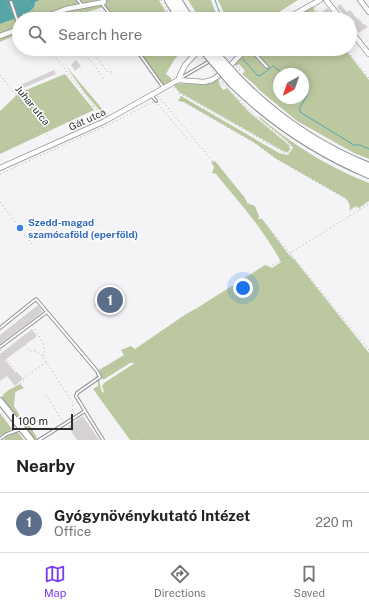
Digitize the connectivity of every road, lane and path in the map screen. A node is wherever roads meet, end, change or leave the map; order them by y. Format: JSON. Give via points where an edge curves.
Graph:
{"nodes":[{"id":1,"x":6,"y":0,"type":"edge"},
{"id":2,"x":27,"y":0,"type":"edge"},
{"id":3,"x":78,"y":0,"type":"edge"},
{"id":4,"x":161,"y":0,"type":"edge"},
{"id":5,"x":169,"y":0,"type":"edge"},
{"id":6,"x":177,"y":0,"type":"edge"},
{"id":7,"x":320,"y":0,"type":"edge"},
{"id":8,"x":326,"y":0,"type":"edge"},
{"id":9,"x":360,"y":0,"type":"edge"},
{"id":10,"x":11,"y":2,"type":"dead end"},
{"id":11,"x":103,"y":2,"type":"joint"},
{"id":12,"x":315,"y":3,"type":"junction"},
{"id":13,"x":8,"y":4,"type":"dead end"},
{"id":14,"x":82,"y":5,"type":"junction"},
{"id":15,"x":14,"y":12,"type":"edge"},
{"id":16,"x":35,"y":12,"type":"edge"},
{"id":17,"x":57,"y":12,"type":"edge"},
{"id":18,"x":109,"y":12,"type":"edge"},
{"id":19,"x":169,"y":12,"type":"edge"},
{"id":20,"x":177,"y":12,"type":"edge"},
{"id":21,"x":185,"y":12,"type":"edge"},
{"id":22,"x":299,"y":12,"type":"edge"},
{"id":23,"x":317,"y":12,"type":"edge"},
{"id":24,"x":335,"y":12,"type":"edge"},
{"id":25,"x":369,"y":12,"type":"edge"},
{"id":26,"x":12,"y":32,"type":"edge"},
{"id":27,"x":0,"y":36,"type":"edge"},
{"id":28,"x":357,"y":39,"type":"edge"},
{"id":29,"x":369,"y":54,"type":"edge"},
{"id":30,"x":55,"y":56,"type":"edge"},
{"id":31,"x":96,"y":56,"type":"edge"},
{"id":32,"x":141,"y":56,"type":"edge"},
{"id":33,"x":195,"y":56,"type":"edge"},
{"id":34,"x":202,"y":56,"type":"edge"},
{"id":35,"x":208,"y":56,"type":"edge"},
{"id":36,"x":215,"y":56,"type":"edge"},
{"id":37,"x":220,"y":56,"type":"edge"},
{"id":38,"x":239,"y":56,"type":"edge"},
{"id":39,"x":257,"y":56,"type":"edge"},
{"id":40,"x":352,"y":56,"type":"edge"},
{"id":41,"x":88,"y":58,"type":"joint"},
{"id":42,"x":99,"y":60,"type":"junction"},
{"id":43,"x":102,"y":60,"type":"dead end"},
{"id":44,"x":88,"y":62,"type":"dead end"},
{"id":45,"x":93,"y":64,"type":"junction"},
{"id":46,"x":104,"y":66,"type":"junction"},
{"id":47,"x":108,"y":66,"type":"dead end"},
{"id":48,"x":267,"y":67,"type":"dead end"},
{"id":49,"x":93,"y":68,"type":"dead end"},
{"id":50,"x":98,"y":70,"type":"junction"},
{"id":51,"x":113,"y":72,"type":"dead end"},
{"id":52,"x":97,"y":74,"type":"dead end"},
{"id":53,"x":0,"y":75,"type":"edge"},
{"id":54,"x":369,"y":78,"type":"edge"},
{"id":55,"x":102,"y":80,"type":"dead end"},
{"id":56,"x":178,"y":80,"type":"junction"},
{"id":57,"x":172,"y":83,"type":"junction"},
{"id":58,"x":232,"y":83,"type":"junction"},
{"id":59,"x":164,"y":88,"type":"junction"},
{"id":60,"x":178,"y":92,"type":"junction"},
{"id":61,"x":154,"y":94,"type":"junction"},
{"id":62,"x":156,"y":101,"type":"junction"},
{"id":63,"x":94,"y":106,"type":"junction"},
{"id":64,"x":105,"y":121,"type":"junction"},
{"id":65,"x":43,"y":128,"type":"junction"},
{"id":66,"x":188,"y":140,"type":"dead end"},
{"id":67,"x":54,"y":143,"type":"junction"},
{"id":68,"x":0,"y":150,"type":"edge"},
{"id":69,"x":369,"y":167,"type":"edge"},
{"id":70,"x":0,"y":168,"type":"edge"},
{"id":71,"x":0,"y":174,"type":"edge"},
{"id":72,"x":369,"y":174,"type":"edge"},
{"id":73,"x":0,"y":202,"type":"edge"},
{"id":74,"x":369,"y":204,"type":"edge"},
{"id":75,"x":360,"y":210,"type":"junction"},
{"id":76,"x":32,"y":244,"type":"dead end"},
{"id":77,"x":290,"y":253,"type":"junction"},
{"id":78,"x":292,"y":255,"type":"junction"},
{"id":79,"x":48,"y":312,"type":"junction"},
{"id":80,"x":31,"y":324,"type":"junction"},
{"id":81,"x":0,"y":328,"type":"edge"},
{"id":82,"x":25,"y":345,"type":"dead end"},
{"id":83,"x":0,"y":347,"type":"edge"},
{"id":84,"x":0,"y":350,"type":"edge"},
{"id":85,"x":369,"y":350,"type":"edge"},
{"id":86,"x":43,"y":357,"type":"junction"},
{"id":87,"x":46,"y":362,"type":"junction"},
{"id":88,"x":17,"y":373,"type":"dead end"},
{"id":89,"x":100,"y":376,"type":"junction"},
{"id":90,"x":20,"y":384,"type":"dead end"},
{"id":91,"x":105,"y":391,"type":"dead end"},
{"id":92,"x":46,"y":395,"type":"dead end"},
{"id":93,"x":0,"y":401,"type":"edge"},
{"id":94,"x":85,"y":411,"type":"junction"},
{"id":95,"x":76,"y":417,"type":"junction"},
{"id":96,"x":65,"y":424,"type":"junction"},
{"id":97,"x":22,"y":429,"type":"junction"},
{"id":98,"x":0,"y":438,"type":"edge"},
{"id":99,"x":31,"y":440,"type":"edge"},
{"id":100,"x":39,"y":440,"type":"edge"},
{"id":101,"x":103,"y":440,"type":"edge"},
{"id":102,"x":143,"y":440,"type":"edge"}],
"edges":[{"from":1,"to":13,"type":"path"},
{"from":2,"to":16,"type":"path"},
{"from":3,"to":14,"type":"lane"},
{"from":4,"to":19,"type":"path"},
{"from":5,"to":20,"type":"highway"},
{"from":6,"to":21,"type":"highway"},
{"from":7,"to":12,"type":"street"},
{"from":8,"to":24,"type":"street"},
{"from":9,"to":25,"type":"street"},
{"from":10,"to":15,"type":"lane"},
{"from":11,"to":14,"type":"street"},
{"from":11,"to":18,"type":"lane"},
{"from":12,"to":22,"type":"street"},
{"from":12,"to":23,"type":"path"},
{"from":14,"to":17,"type":"street"},
{"from":26,"to":27,"type":"street"},
{"from":28,"to":29,"type":"street"},
{"from":30,"to":63,"type":"path"},
{"from":31,"to":42,"type":"path"},
{"from":32,"to":59,"type":"lane"},
{"from":33,"to":56,"type":"street","via":[[185,65]]},
{"from":34,"to":58,"type":"path","bridge":true},
{"from":35,"to":58,"type":"highway","bridge":true},
{"from":36,"to":58,"type":"highway","bridge":true},
{"from":37,"to":56,"type":"lane"},
{"from":38,"to":56,"type":"street","via":[[212,80]]},
{"from":39,"to":48,"type":"lane"},
{"from":40,"to":54,"type":"path"},
{"from":41,"to":44,"type":"path"},
{"from":41,"to":45,"type":"path"},
{"from":42,"to":43,"type":"path"},
{"from":42,"to":46,"type":"path"},
{"from":45,"to":49,"type":"path"},
{"from":45,"to":50,"type":"path"},
{"from":46,"to":47,"type":"path"},
{"from":46,"to":51,"type":"path","via":[[108,72]]},
{"from":50,"to":52,"type":"path"},
{"from":50,"to":55,"type":"path","via":[[103,77]]},
{"from":53,"to":65,"type":"path","name":"Juhar utca"},
{"from":56,"to":57,"type":"street","name":"Gát utca"},
{"from":57,"to":59,"type":"street","name":"Gát utca"},
{"from":57,"to":60,"type":"path"},
{"from":58,"to":60,"type":"path","via":[[257,118],[290,144],[289,152],[285,153]]},
{"from":58,"to":69,"type":"highway","via":[[326,146]]},
{"from":58,"to":72,"type":"highway","via":[[275,120],[320,150]]},
{"from":59,"to":61,"type":"street","name":"Gát utca"},
{"from":60,"to":75,"type":"path","via":[[184,102],[345,198]]},
{"from":61,"to":62,"type":"lane"},
{"from":61,"to":64,"type":"street","name":"Gát utca"},
{"from":61,"to":77,"type":"path"},
{"from":62,"to":66,"type":"path"},
{"from":62,"to":71,"type":"path"},
{"from":63,"to":64,"type":"path"},
{"from":63,"to":65,"type":"path","via":[[83,106]]},
{"from":64,"to":67,"type":"street","name":"Gát utca"},
{"from":65,"to":67,"type":"path","name":"Juhar utca"},
{"from":65,"to":68,"type":"path"},
{"from":67,"to":70,"type":"street","name":"Gát utca"},
{"from":73,"to":76,"type":"path"},
{"from":74,"to":75,"type":"path"},
{"from":75,"to":77,"type":"path"},
{"from":77,"to":78,"type":"path"},
{"from":78,"to":85,"type":"path"},
{"from":78,"to":89,"type":"path"},
{"from":79,"to":80,"type":"lane"},
{"from":79,"to":81,"type":"lane","via":[[36,299]]},
{"from":79,"to":89,"type":"lane"},
{"from":80,"to":83,"type":"lane"},
{"from":80,"to":86,"type":"path","via":[[40,339],[44,350]]},
{"from":82,"to":86,"type":"path","via":[[30,351],[38,352]]},
{"from":84,"to":88,"type":"path"},
{"from":86,"to":87,"type":"path"},
{"from":87,"to":90,"type":"path","via":[[23,378],[25,380]]},
{"from":87,"to":95,"type":"path","via":[[73,403],[72,409]]},
{"from":89,"to":94,"type":"lane","via":[[77,393],[76,396]]},
{"from":91,"to":102,"type":"path"},
{"from":92,"to":96,"type":"path"},
{"from":93,"to":97,"type":"street"},
{"from":94,"to":95,"type":"lane"},
{"from":94,"to":101,"type":"lane"},
{"from":95,"to":96,"type":"lane"},
{"from":96,"to":100,"type":"lane"},
{"from":97,"to":98,"type":"lane"},
{"from":97,"to":99,"type":"street"}]}
